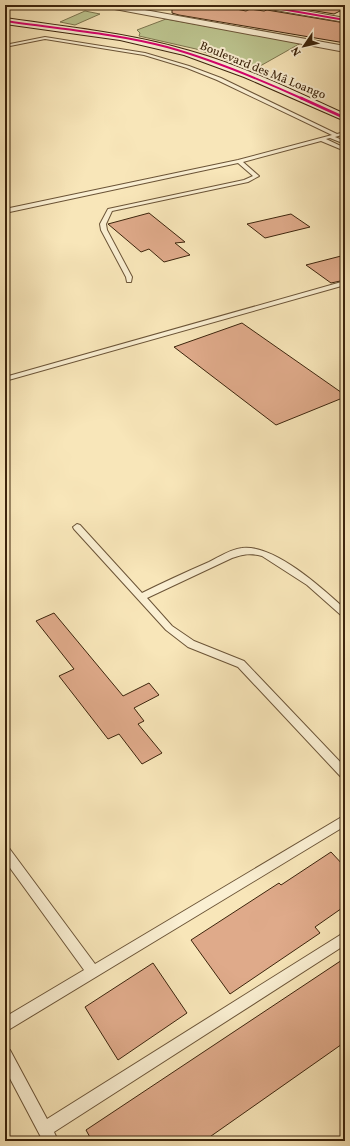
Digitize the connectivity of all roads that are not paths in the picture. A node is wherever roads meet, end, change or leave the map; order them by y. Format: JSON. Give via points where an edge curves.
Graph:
{"nodes":[{"id":1,"x":104,"y":5,"type":"edge"},
{"id":2,"x":258,"y":5,"type":"edge"},
{"id":3,"x":173,"y":10,"type":"dead end"},
{"id":4,"x":161,"y":15,"type":"junction"},
{"id":5,"x":5,"y":20,"type":"edge"},
{"id":6,"x":345,"y":20,"type":"edge"},
{"id":7,"x":5,"y":46,"type":"edge"},
{"id":8,"x":345,"y":49,"type":"edge"},
{"id":9,"x":345,"y":118,"type":"edge"},
{"id":10,"x":345,"y":133,"type":"edge"},
{"id":11,"x":334,"y":136,"type":"junction"},
{"id":12,"x":321,"y":139,"type":"junction"},
{"id":13,"x":345,"y":143,"type":"edge"},
{"id":14,"x":345,"y":150,"type":"edge"},
{"id":15,"x":239,"y":161,"type":"junction"},
{"id":16,"x":5,"y":211,"type":"edge"},
{"id":17,"x":129,"y":281,"type":"dead end"},
{"id":18,"x":345,"y":283,"type":"edge"},
{"id":19,"x":5,"y":379,"type":"edge"},
{"id":20,"x":77,"y":527,"type":"dead end"},
{"id":21,"x":141,"y":598,"type":"junction"},
{"id":22,"x":345,"y":614,"type":"edge"},
{"id":23,"x":345,"y":774,"type":"edge"},
{"id":24,"x":345,"y":820,"type":"edge"},
{"id":25,"x":5,"y":852,"type":"edge"},
{"id":26,"x":345,"y":938,"type":"edge"},
{"id":27,"x":93,"y":972,"type":"junction"},
{"id":28,"x":5,"y":1025,"type":"edge"},
{"id":29,"x":5,"y":1055,"type":"edge"},
{"id":30,"x":48,"y":1135,"type":"edge"}],
"edges":[{"from":1,"to":4,"type":"street"},
{"from":2,"to":6,"type":"street"},
{"from":3,"to":4,"type":"street"},
{"from":4,"to":8,"type":"street"},
{"from":5,"to":9,"type":"street","name":"Boulevard des Mâ Loango","via":[[128,39],[186,52],[224,65]]},
{"from":7,"to":11,"type":"lane","via":[[45,38],[145,54],[219,79]]},
{"from":10,"to":11,"type":"lane"},
{"from":11,"to":12,"type":"lane"},
{"from":11,"to":13,"type":"lane"},
{"from":12,"to":14,"type":"lane"},
{"from":12,"to":15,"type":"lane"},
{"from":15,"to":16,"type":"lane"},
{"from":15,"to":17,"type":"lane","via":[[256,176],[246,181],[110,210],[103,224],[104,230]]},
{"from":18,"to":19,"type":"lane"},
{"from":20,"to":21,"type":"lane"},
{"from":21,"to":22,"type":"lane","via":[[229,556],[242,551],[254,551],[265,554],[310,583]]},
{"from":21,"to":23,"type":"lane","via":[[169,628],[191,644],[241,664]]},
{"from":24,"to":27,"type":"lane"},
{"from":25,"to":27,"type":"lane"},
{"from":26,"to":30,"type":"lane"},
{"from":27,"to":28,"type":"lane"},
{"from":29,"to":30,"type":"lane"}]}
